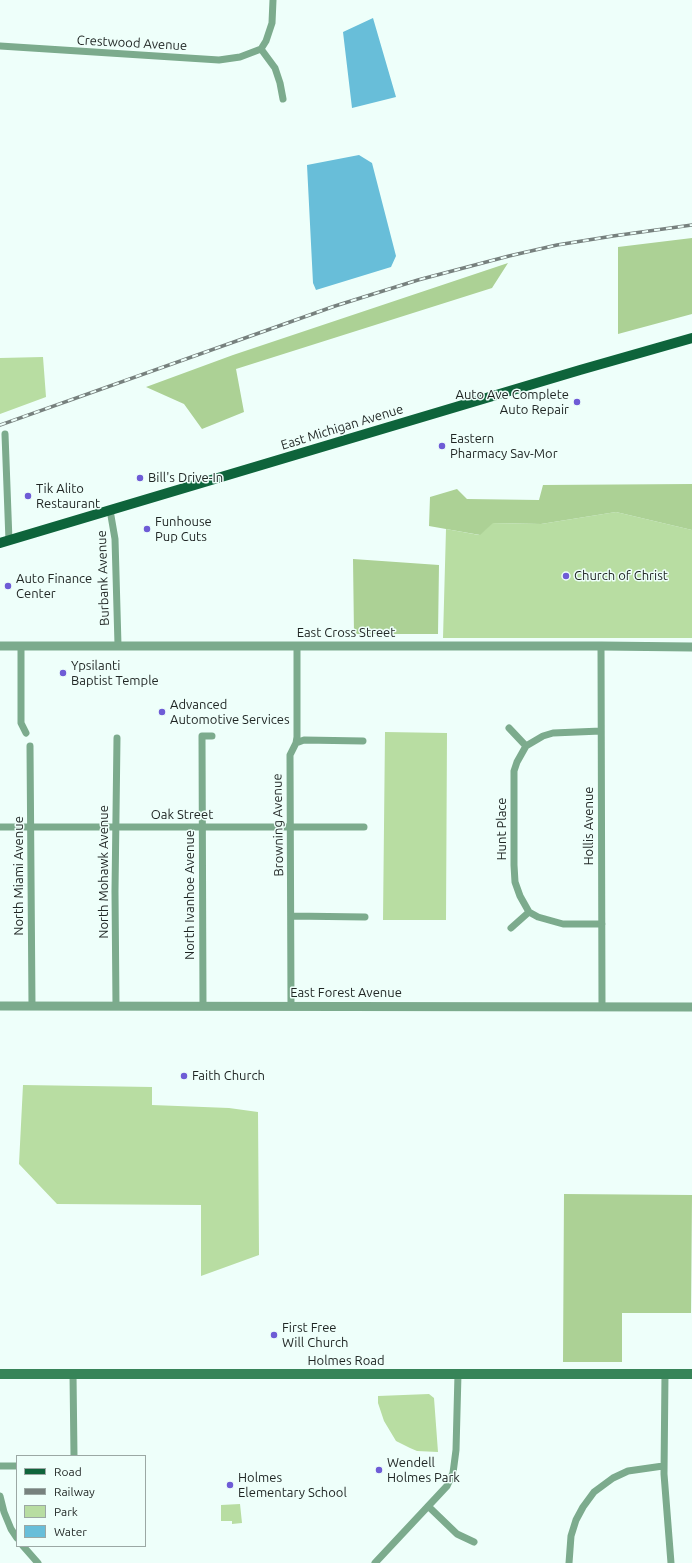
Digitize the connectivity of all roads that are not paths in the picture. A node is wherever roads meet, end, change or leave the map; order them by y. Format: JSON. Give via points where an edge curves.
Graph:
{"nodes":[{"id":1,"x":274,"y":0,"type":"edge"},
{"id":2,"x":0,"y":46,"type":"edge"},
{"id":3,"x":261,"y":50,"type":"junction"},
{"id":4,"x":283,"y":99,"type":"dead end"},
{"id":5,"x":692,"y":338,"type":"edge"},
{"id":6,"x":5,"y":434,"type":"dead end"},
{"id":7,"x":110,"y":510,"type":"junction"},
{"id":8,"x":4,"y":542,"type":"edge"},
{"id":9,"x":118,"y":645,"type":"junction"},
{"id":10,"x":0,"y":646,"type":"edge"},
{"id":11,"x":21,"y":646,"type":"junction"},
{"id":12,"x":297,"y":646,"type":"junction"},
{"id":13,"x":601,"y":646,"type":"junction"},
{"id":14,"x":692,"y":647,"type":"edge"},
{"id":15,"x":509,"y":728,"type":"dead end"},
{"id":16,"x":601,"y":731,"type":"junction"},
{"id":17,"x":26,"y":734,"type":"dead end"},
{"id":18,"x":212,"y":736,"type":"dead end"},
{"id":19,"x":117,"y":738,"type":"dead end"},
{"id":20,"x":363,"y":741,"type":"dead end"},
{"id":21,"x":296,"y":743,"type":"junction"},
{"id":22,"x":30,"y":746,"type":"dead end"},
{"id":23,"x":526,"y":746,"type":"junction"},
{"id":24,"x":0,"y":827,"type":"edge"},
{"id":25,"x":31,"y":827,"type":"junction"},
{"id":26,"x":116,"y":827,"type":"junction"},
{"id":27,"x":202,"y":827,"type":"junction"},
{"id":28,"x":290,"y":827,"type":"junction"},
{"id":29,"x":364,"y":827,"type":"dead end"},
{"id":30,"x":529,"y":912,"type":"junction"},
{"id":31,"x":291,"y":916,"type":"junction"},
{"id":32,"x":365,"y":917,"type":"dead end"},
{"id":33,"x":602,"y":924,"type":"junction"},
{"id":34,"x":511,"y":928,"type":"dead end"},
{"id":35,"x":0,"y":1006,"type":"edge"},
{"id":36,"x":32,"y":1006,"type":"junction"},
{"id":37,"x":116,"y":1006,"type":"junction"},
{"id":38,"x":203,"y":1006,"type":"junction"},
{"id":39,"x":291,"y":1006,"type":"junction"},
{"id":40,"x":602,"y":1007,"type":"junction"},
{"id":41,"x":692,"y":1007,"type":"edge"},
{"id":42,"x":0,"y":1374,"type":"edge"},
{"id":43,"x":73,"y":1374,"type":"junction"},
{"id":44,"x":458,"y":1374,"type":"junction"},
{"id":45,"x":665,"y":1374,"type":"junction"},
{"id":46,"x":692,"y":1374,"type":"edge"},
{"id":47,"x":74,"y":1455,"type":"edge"},
{"id":48,"x":0,"y":1466,"type":"edge"},
{"id":49,"x":16,"y":1466,"type":"edge"},
{"id":50,"x":664,"y":1466,"type":"junction"},
{"id":51,"x":0,"y":1496,"type":"edge"},
{"id":52,"x":429,"y":1507,"type":"junction"},
{"id":53,"x":16,"y":1536,"type":"edge"},
{"id":54,"x":474,"y":1542,"type":"dead end"},
{"id":55,"x":24,"y":1547,"type":"edge"},
{"id":56,"x":380,"y":1562,"type":"edge"},
{"id":57,"x":38,"y":1563,"type":"edge"},
{"id":58,"x":569,"y":1563,"type":"edge"},
{"id":59,"x":671,"y":1563,"type":"edge"}],
"edges":[{"from":1,"to":3,"type":"street","via":[[271,28]]},
{"from":2,"to":3,"type":"street","name":"Crestwood Avenue","via":[[219,60]]},
{"from":3,"to":4,"type":"street","via":[[275,68]]},
{"from":5,"to":7,"type":"main road","name":"East Michigan Avenue"},
{"from":6,"to":8,"type":"street"},
{"from":7,"to":8,"type":"main road","name":"East Michigan Avenue"},
{"from":7,"to":9,"type":"street","name":"Burbank Avenue","via":[[115,539]]},
{"from":9,"to":11,"type":"street","name":"East Cross Street"},
{"from":9,"to":12,"type":"street","name":"East Cross Street"},
{"from":10,"to":11,"type":"street","name":"East Cross Street"},
{"from":11,"to":17,"type":"street","via":[[21,723]]},
{"from":12,"to":13,"type":"street","name":"East Cross Street"},
{"from":12,"to":21,"type":"street","name":"Browning Avenue"},
{"from":13,"to":14,"type":"street","name":"East Cross Street"},
{"from":13,"to":16,"type":"street","name":"Hollis Avenue"},
{"from":15,"to":23,"type":"street"},
{"from":16,"to":23,"type":"street","via":[[553,733]]},
{"from":16,"to":33,"type":"street","name":"Hollis Avenue"},
{"from":18,"to":27,"type":"street","name":"North Ivanhoe Avenue","via":[[199,736]]},
{"from":19,"to":26,"type":"street","name":"North Mohawk Avenue"},
{"from":20,"to":21,"type":"street","via":[[304,740]]},
{"from":21,"to":28,"type":"street","name":"Browning Avenue","via":[[290,755]]},
{"from":22,"to":25,"type":"street","name":"North Miami Avenue"},
{"from":23,"to":30,"type":"street","name":"Hunt Place","via":[[514,771],[514,865],[515,882]]},
{"from":24,"to":25,"type":"street","name":"Oak Street"},
{"from":25,"to":26,"type":"street","name":"Oak Street"},
{"from":25,"to":36,"type":"street","name":"North Miami Avenue"},
{"from":26,"to":27,"type":"street","name":"Oak Street"},
{"from":26,"to":37,"type":"street","name":"North Mohawk Avenue"},
{"from":27,"to":28,"type":"street","name":"Oak Street"},
{"from":27,"to":38,"type":"street","name":"North Ivanhoe Avenue"},
{"from":28,"to":29,"type":"street","name":"Oak Street"},
{"from":28,"to":31,"type":"street","name":"Browning Avenue"},
{"from":30,"to":33,"type":"street","via":[[563,924]]},
{"from":30,"to":34,"type":"street"},
{"from":31,"to":32,"type":"street"},
{"from":31,"to":39,"type":"street","name":"Browning Avenue"},
{"from":33,"to":40,"type":"street","name":"Hollis Avenue"},
{"from":35,"to":36,"type":"street","name":"East Forest Avenue"},
{"from":36,"to":37,"type":"street","name":"East Forest Avenue"},
{"from":37,"to":38,"type":"street","name":"East Forest Avenue"},
{"from":38,"to":39,"type":"street","name":"East Forest Avenue"},
{"from":39,"to":40,"type":"street","name":"East Forest Avenue"},
{"from":40,"to":41,"type":"street","name":"East Forest Avenue"},
{"from":42,"to":43,"type":"main road","name":"Holmes Road"},
{"from":43,"to":44,"type":"main road","name":"Holmes Road"},
{"from":43,"to":47,"type":"street"},
{"from":44,"to":45,"type":"main road","name":"Holmes Road"},
{"from":44,"to":52,"type":"street","via":[[454,1473],[447,1486]]},
{"from":45,"to":46,"type":"main road","name":"Holmes Road"},
{"from":45,"to":50,"type":"street"},
{"from":48,"to":49,"type":"street"},
{"from":50,"to":58,"type":"street","via":[[628,1471],[594,1492],[576,1520],[571,1536]]},
{"from":50,"to":59,"type":"street"},
{"from":51,"to":53,"type":"street","via":[[4,1512]]},
{"from":52,"to":54,"type":"street","via":[[457,1534]]},
{"from":52,"to":56,"type":"street"},
{"from":55,"to":57,"type":"street"}]}
